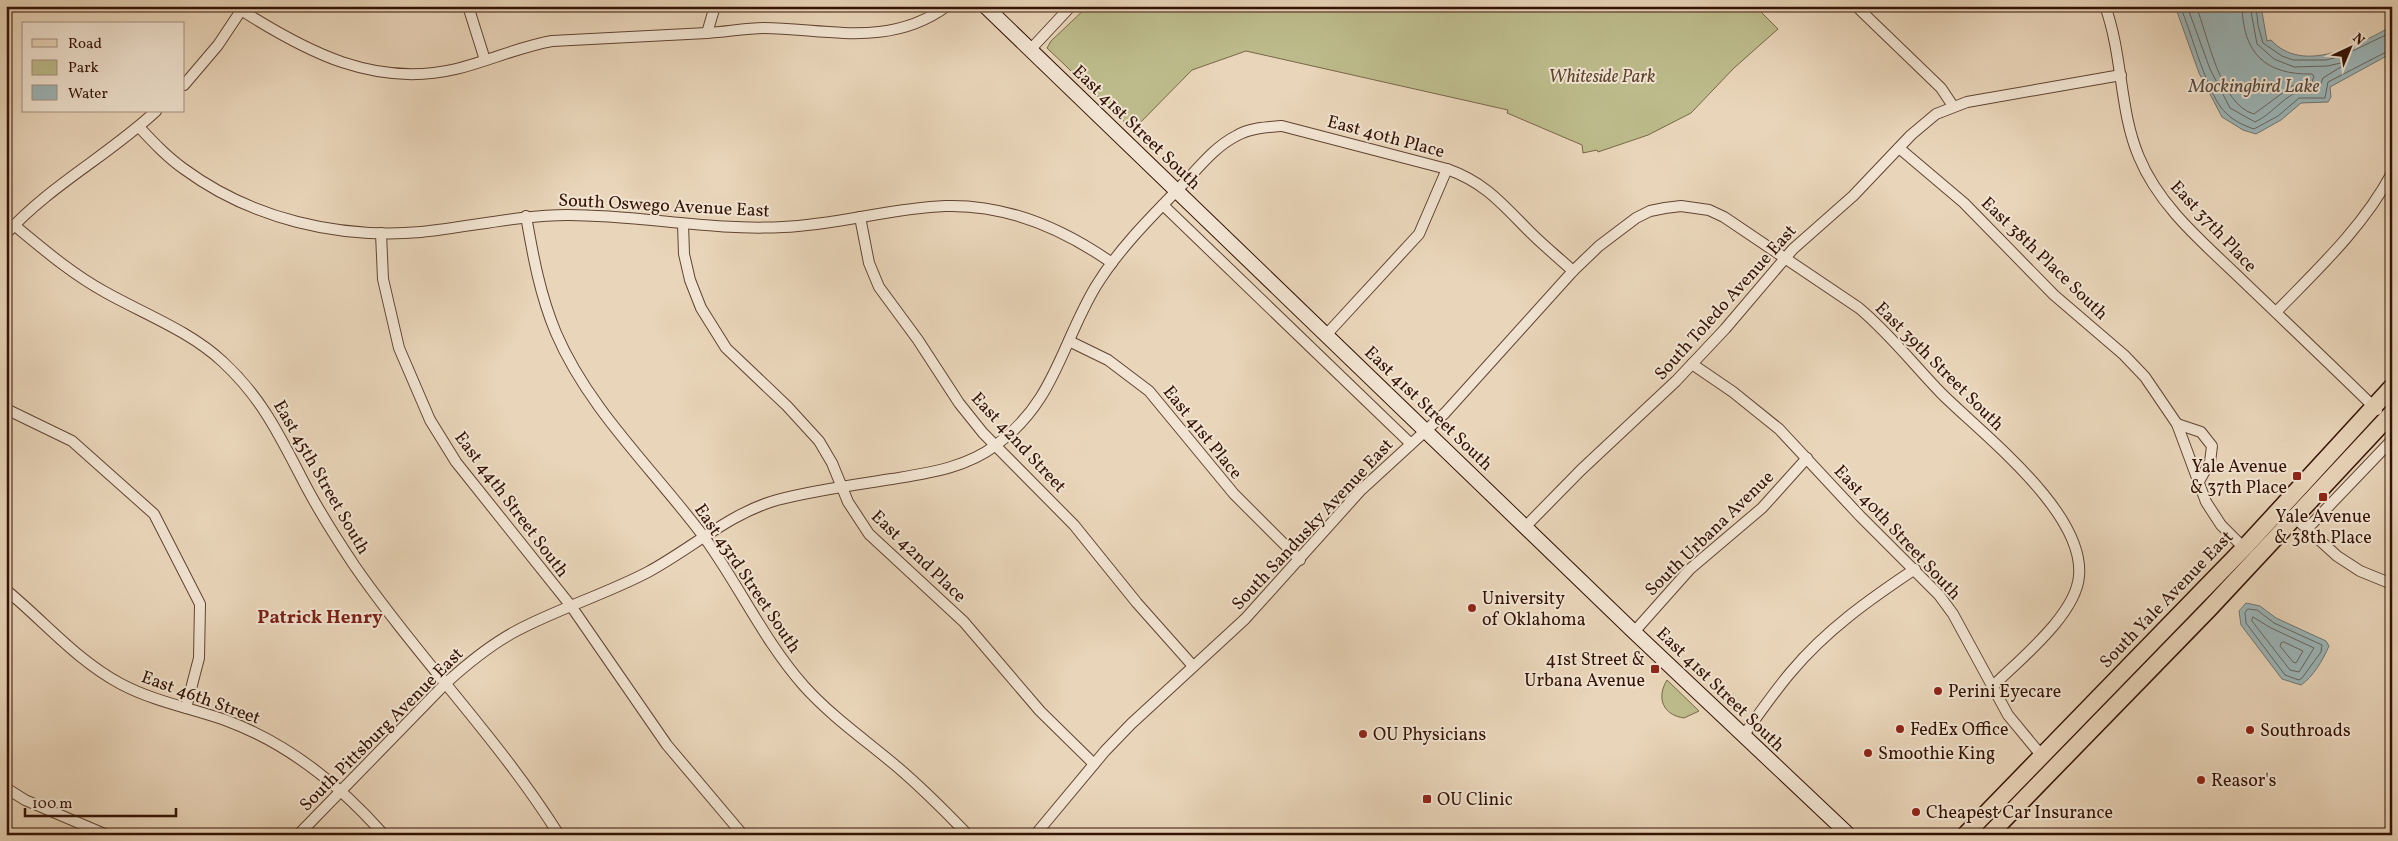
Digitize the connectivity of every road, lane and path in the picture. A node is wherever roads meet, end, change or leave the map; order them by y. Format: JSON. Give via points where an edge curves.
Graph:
{"nodes":[{"id":1,"x":468,"y":6,"type":"edge"},
{"id":2,"x":714,"y":6,"type":"edge"},
{"id":3,"x":947,"y":6,"type":"edge"},
{"id":4,"x":985,"y":6,"type":"edge"},
{"id":5,"x":1071,"y":6,"type":"edge"},
{"id":6,"x":1856,"y":6,"type":"edge"},
{"id":7,"x":2105,"y":6,"type":"edge"},
{"id":8,"x":242,"y":8,"type":"edge"},
{"id":9,"x":707,"y":33,"type":"junction"},
{"id":10,"x":1030,"y":50,"type":"junction"},
{"id":11,"x":485,"y":60,"type":"junction"},
{"id":12,"x":2121,"y":76,"type":"junction"},
{"id":13,"x":185,"y":84,"type":"edge"},
{"id":14,"x":1953,"y":106,"type":"junction"},
{"id":15,"x":155,"y":112,"type":"edge"},
{"id":16,"x":139,"y":127,"type":"junction"},
{"id":17,"x":1900,"y":148,"type":"junction"},
{"id":18,"x":1447,"y":169,"type":"junction"},
{"id":19,"x":2392,"y":173,"type":"edge"},
{"id":20,"x":1177,"y":190,"type":"junction"},
{"id":21,"x":1163,"y":205,"type":"junction"},
{"id":22,"x":526,"y":216,"type":"junction"},
{"id":23,"x":860,"y":217,"type":"junction"},
{"id":24,"x":1724,"y":217,"type":"joint"},
{"id":25,"x":683,"y":224,"type":"junction"},
{"id":26,"x":14,"y":225,"type":"junction"},
{"id":27,"x":381,"y":233,"type":"junction"},
{"id":28,"x":6,"y":234,"type":"edge"},
{"id":29,"x":1785,"y":258,"type":"junction"},
{"id":30,"x":1112,"y":263,"type":"junction"},
{"id":31,"x":1573,"y":271,"type":"junction"},
{"id":32,"x":2276,"y":312,"type":"junction"},
{"id":33,"x":1326,"y":335,"type":"junction"},
{"id":34,"x":1069,"y":341,"type":"junction"},
{"id":35,"x":1692,"y":364,"type":"junction"},
{"id":36,"x":2392,"y":387,"type":"edge"},
{"id":37,"x":2373,"y":406,"type":"junction"},
{"id":38,"x":6,"y":409,"type":"edge"},
{"id":39,"x":2389,"y":416,"type":"edge"},
{"id":40,"x":2177,"y":424,"type":"junction"},
{"id":41,"x":1426,"y":430,"type":"junction"},
{"id":42,"x":2392,"y":440,"type":"edge"},
{"id":43,"x":1410,"y":443,"type":"junction"},
{"id":44,"x":995,"y":446,"type":"junction"},
{"id":45,"x":1807,"y":458,"type":"junction"},
{"id":46,"x":2198,"y":483,"type":"junction"},
{"id":47,"x":842,"y":488,"type":"junction"},
{"id":48,"x":2282,"y":506,"type":"junction"},
{"id":49,"x":2301,"y":523,"type":"junction"},
{"id":50,"x":1526,"y":526,"type":"junction"},
{"id":51,"x":704,"y":537,"type":"junction"},
{"id":52,"x":2244,"y":548,"type":"junction"},
{"id":53,"x":1300,"y":560,"type":"junction"},
{"id":54,"x":1915,"y":569,"type":"junction"},
{"id":55,"x":2392,"y":584,"type":"edge"},
{"id":56,"x":6,"y":590,"type":"edge"},
{"id":57,"x":571,"y":606,"type":"junction"},
{"id":58,"x":1634,"y":632,"type":"junction"},
{"id":59,"x":1193,"y":666,"type":"junction"},
{"id":60,"x":446,"y":683,"type":"junction"},
{"id":61,"x":1992,"y":687,"type":"junction"},
{"id":62,"x":186,"y":708,"type":"junction"},
{"id":63,"x":1743,"y":736,"type":"junction"},
{"id":64,"x":2041,"y":755,"type":"junction"},
{"id":65,"x":1094,"y":764,"type":"junction"},
{"id":66,"x":6,"y":788,"type":"edge"},
{"id":67,"x":340,"y":790,"type":"junction"},
{"id":68,"x":107,"y":835,"type":"edge"},
{"id":69,"x":298,"y":835,"type":"edge"},
{"id":70,"x":384,"y":835,"type":"edge"},
{"id":71,"x":559,"y":835,"type":"edge"},
{"id":72,"x":744,"y":835,"type":"edge"},
{"id":73,"x":968,"y":835,"type":"edge"},
{"id":74,"x":1035,"y":835,"type":"edge"},
{"id":75,"x":1849,"y":835,"type":"edge"},
{"id":76,"x":1965,"y":835,"type":"edge"},
{"id":77,"x":1989,"y":835,"type":"edge"}],
"edges":[{"from":1,"to":11,"type":"street"},
{"from":2,"to":9,"type":"street"},
{"from":3,"to":9,"type":"street","via":[[905,29],[881,33],[762,28]]},
{"from":4,"to":10,"type":"main road","name":"East 41st Street South"},
{"from":5,"to":10,"type":"street"},
{"from":6,"to":14,"type":"street","via":[[1941,88]]},
{"from":7,"to":12,"type":"street","name":"East 37th Place"},
{"from":8,"to":11,"type":"street","via":[[281,36],[319,55],[375,71],[427,74]]},
{"from":8,"to":13,"type":"street","via":[[218,45]]},
{"from":9,"to":11,"type":"street","via":[[552,42],[524,46]]},
{"from":10,"to":20,"type":"main road","name":"East 41st Street South"},
{"from":12,"to":14,"type":"street"},
{"from":12,"to":32,"type":"street","name":"East 37th Place","via":[[2132,136],[2150,179],[2180,218]]},
{"from":14,"to":17,"type":"street","name":"South Toledo Avenue East","via":[[1924,123]]},
{"from":15,"to":16,"type":"street"},
{"from":16,"to":26,"type":"street"},
{"from":16,"to":27,"type":"street","via":[[163,153],[226,195],[274,216],[313,226]]},
{"from":17,"to":29,"type":"street","name":"South Toledo Avenue East"},
{"from":17,"to":40,"type":"street","name":"East 38th Place South","via":[[1964,203],[2054,295],[2124,355],[2157,392]]},
{"from":18,"to":20,"type":"street","name":"East 40th Place","via":[[1282,126],[1268,127],[1237,135]]},
{"from":18,"to":31,"type":"street","name":"East 40th Place","via":[[1468,177],[1496,196]]},
{"from":18,"to":33,"type":"street","via":[[1419,234]]},
{"from":19,"to":32,"type":"street","via":[[2372,207],[2348,237]]},
{"from":20,"to":21,"type":"street","name":"South Pittsburg Avenue East"},
{"from":20,"to":33,"type":"main road","name":"East 41st Street South"},
{"from":21,"to":30,"type":"street","name":"South Pittsburg Avenue East","via":[[1126,243]]},
{"from":21,"to":43,"type":"street"},
{"from":22,"to":25,"type":"street","name":"South Oswego Avenue East","via":[[636,217]]},
{"from":22,"to":27,"type":"street","name":"South Oswego Avenue East","via":[[422,232]]},
{"from":22,"to":51,"type":"street","name":"East 43rd Street South","via":[[545,305],[570,361],[618,430]]},
{"from":23,"to":25,"type":"street","name":"South Oswego Avenue East","via":[[785,227],[733,228]]},
{"from":23,"to":30,"type":"street","name":"South Oswego Avenue East","via":[[944,206],[998,210],[1053,227]]},
{"from":23,"to":44,"type":"street","name":"East 42nd Street","via":[[869,263],[879,287],[959,404]]},
{"from":24,"to":29,"type":"street","name":"East 39th Street South"},
{"from":24,"to":31,"type":"street","name":"South Sandusky Avenue East","via":[[1709,210],[1682,206],[1650,211],[1619,229]]},
{"from":25,"to":47,"type":"street","name":"East 42nd Place","via":[[684,254],[690,280],[714,331],[726,348],[819,441]]},
{"from":26,"to":28,"type":"street"},
{"from":26,"to":60,"type":"street","name":"East 45th Street South","via":[[66,267],[103,291],[199,344],[222,360],[241,380],[269,417],[334,536]]},
{"from":27,"to":57,"type":"street","name":"East 44th Street South","via":[[384,279],[399,348],[430,420],[456,462]]},
{"from":29,"to":35,"type":"street","name":"South Toledo Avenue East"},
{"from":29,"to":61,"type":"street","name":"East 39th Street South","via":[[1879,325],[1941,392],[2019,466],[2050,502],[2077,553],[2080,575],[2064,614]]},
{"from":30,"to":34,"type":"street","name":"South Pittsburg Avenue East","via":[[1083,310]]},
{"from":31,"to":41,"type":"street","name":"South Sandusky Avenue East"},
{"from":32,"to":37,"type":"street","name":"East 37th Place"},
{"from":33,"to":41,"type":"main road","name":"East 41st Street South"},
{"from":34,"to":44,"type":"street","name":"South Pittsburg Avenue East","via":[[1038,404]]},
{"from":34,"to":53,"type":"street","name":"East 41st Place","via":[[1108,360],[1149,392],[1234,494]]},
{"from":35,"to":45,"type":"street","name":"East 40th Street South","via":[[1779,429]]},
{"from":35,"to":50,"type":"street","name":"South Toledo Avenue East"},
{"from":36,"to":37,"type":"main road","name":"South Yale Avenue East"},
{"from":37,"to":39,"type":"street","name":"East 37th Place"},
{"from":37,"to":48,"type":"main road","name":"South Yale Avenue East"},
{"from":38,"to":62,"type":"street","via":[[72,441],[154,514],[200,604],[199,658]]},
{"from":39,"to":49,"type":"main road","name":"South Yale Avenue East"},
{"from":40,"to":46,"type":"street","name":"East 38th Place South"},
{"from":40,"to":46,"type":"street","via":[[2201,432],[2212,446],[2210,462]]},
{"from":41,"to":43,"type":"street","name":"South Sandusky Avenue East"},
{"from":41,"to":50,"type":"main road","name":"East 41st Street South"},
{"from":42,"to":49,"type":"street","name":"South Yale Avenue East"},
{"from":43,"to":53,"type":"street","name":"South Sandusky Avenue East","via":[[1361,490]]},
{"from":44,"to":47,"type":"street","name":"South Pittsburg Avenue East","via":[[964,463],[937,472]]},
{"from":44,"to":59,"type":"street","name":"East 42nd Street","via":[[1044,492]]},
{"from":45,"to":54,"type":"street","name":"East 40th Street South"},
{"from":45,"to":58,"type":"street","name":"South Urbana Avenue","via":[[1762,508],[1690,569]]},
{"from":46,"to":52,"type":"street","name":"East 38th Place South","via":[[2213,514]]},
{"from":47,"to":51,"type":"street","name":"South Pittsburg Avenue East","via":[[777,500],[752,509]]},
{"from":47,"to":65,"type":"street","name":"East 42nd Place","via":[[856,518],[869,534],[964,622],[1040,711]]},
{"from":48,"to":49,"type":"street"},
{"from":48,"to":52,"type":"main road","name":"South Yale Avenue East"},
{"from":49,"to":55,"type":"street","via":[[2348,564]]},
{"from":49,"to":77,"type":"main road","name":"South Yale Avenue East"},
{"from":50,"to":58,"type":"main road","name":"East 41st Street South"},
{"from":51,"to":57,"type":"street","name":"South Pittsburg Avenue East","via":[[650,571]]},
{"from":51,"to":73,"type":"street","name":"East 43rd Street South","via":[[803,685],[927,793]]},
{"from":52,"to":64,"type":"main road","name":"South Yale Avenue East"},
{"from":53,"to":59,"type":"street","name":"South Sandusky Avenue East","via":[[1246,618]]},
{"from":54,"to":61,"type":"street","name":"East 40th Street South","via":[[1953,614]]},
{"from":54,"to":63,"type":"street","via":[[1820,641],[1792,671]]},
{"from":56,"to":62,"type":"street","name":"East 46th Street","via":[[98,670],[120,684]]},
{"from":57,"to":60,"type":"street","name":"South Pittsburg Avenue East","via":[[517,630]]},
{"from":57,"to":72,"type":"street","name":"East 44th Street South","via":[[667,745]]},
{"from":58,"to":63,"type":"main road","name":"East 41st Street South"},
{"from":59,"to":65,"type":"street","name":"South Sandusky Avenue East"},
{"from":60,"to":67,"type":"street","name":"South Pittsburg Avenue East"},
{"from":60,"to":71,"type":"street","name":"East 45th Street South"},
{"from":61,"to":64,"type":"street","name":"East 40th Street South","via":[[2008,715]]},
{"from":62,"to":67,"type":"street","name":"East 46th Street","via":[[252,731],[311,766]]},
{"from":63,"to":75,"type":"main road","name":"East 41st Street South"},
{"from":64,"to":76,"type":"main road","name":"South Yale Avenue East"},
{"from":65,"to":74,"type":"street","name":"South Sandusky Avenue East"},
{"from":66,"to":68,"type":"street","via":[[25,800]]},
{"from":67,"to":69,"type":"street","name":"South Pittsburg Avenue East"},
{"from":67,"to":70,"type":"street","name":"East 46th Street"}]}
